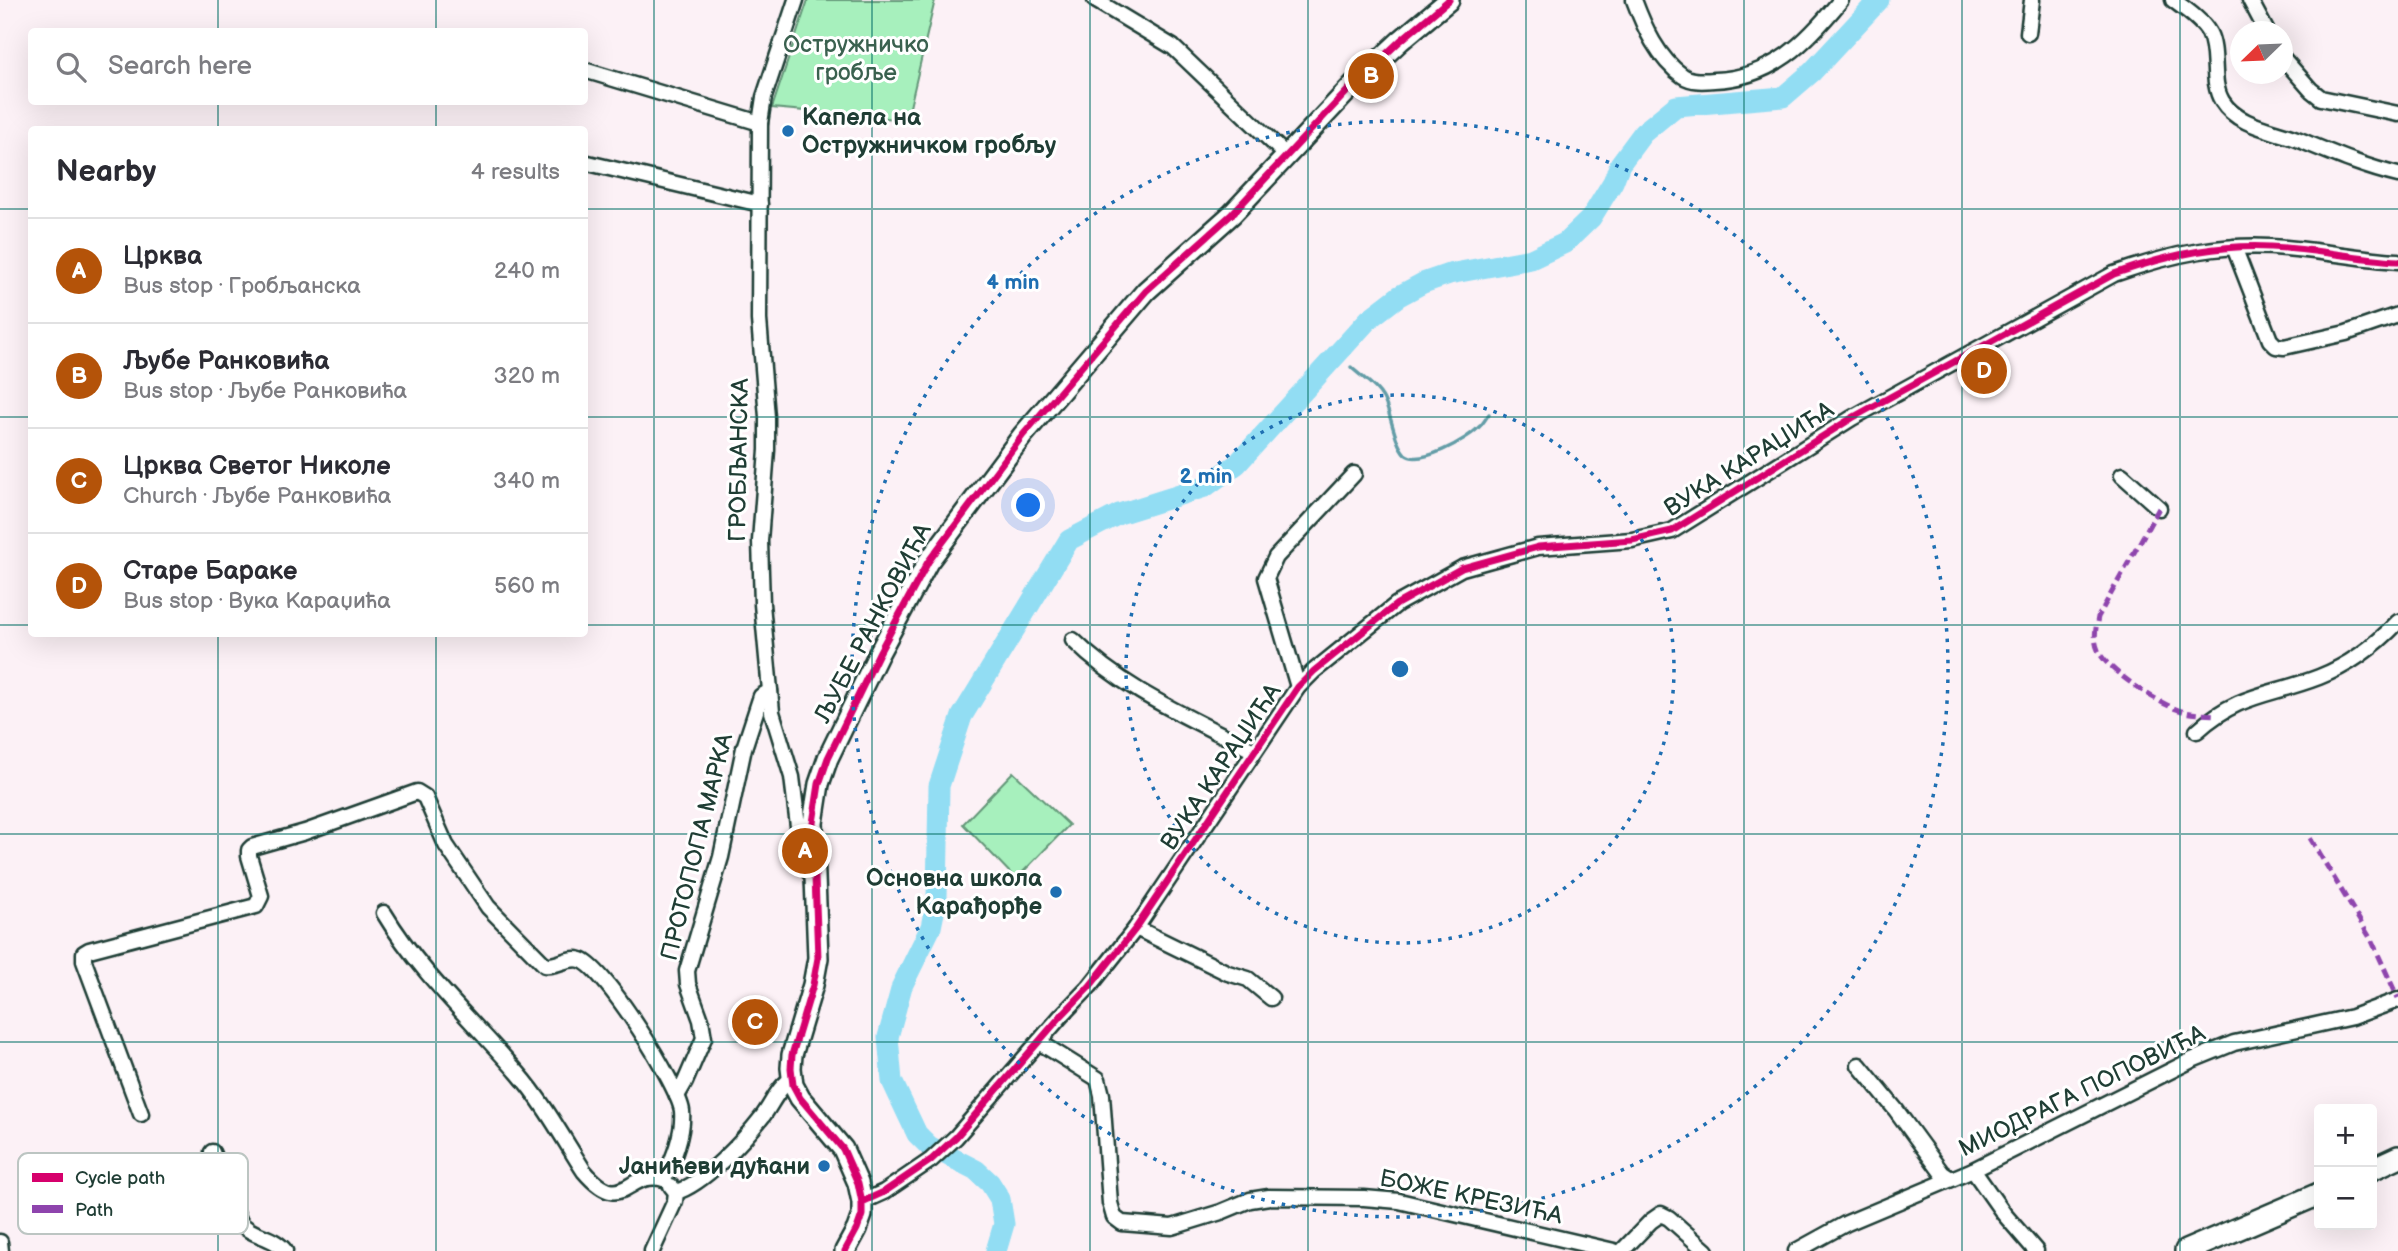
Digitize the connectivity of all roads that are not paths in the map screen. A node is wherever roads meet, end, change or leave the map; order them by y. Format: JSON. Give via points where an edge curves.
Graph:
{"nodes":[{"id":1,"x":796,"y":0,"type":"edge"},
{"id":2,"x":1095,"y":0,"type":"edge"},
{"id":3,"x":1449,"y":0,"type":"edge"},
{"id":4,"x":1634,"y":0,"type":"edge"},
{"id":5,"x":1841,"y":0,"type":"edge"},
{"id":6,"x":2032,"y":0,"type":"edge"},
{"id":7,"x":2173,"y":0,"type":"edge"},
{"id":8,"x":2250,"y":0,"type":"edge"},
{"id":9,"x":2261,"y":21,"type":"edge"},
{"id":10,"x":2028,"y":33,"type":"dead end"},
{"id":11,"x":2293,"y":69,"type":"edge"},
{"id":12,"x":588,"y":71,"type":"edge"},
{"id":13,"x":2398,"y":114,"type":"edge"},
{"id":14,"x":760,"y":123,"type":"junction"},
{"id":15,"x":1287,"y":156,"type":"junction"},
{"id":16,"x":588,"y":163,"type":"edge"},
{"id":17,"x":2398,"y":175,"type":"edge"},
{"id":18,"x":760,"y":205,"type":"junction"},
{"id":19,"x":2234,"y":247,"type":"junction"},
{"id":20,"x":2398,"y":261,"type":"edge"},
{"id":21,"x":2398,"y":315,"type":"edge"},
{"id":22,"x":1354,"y":474,"type":"dead end"},
{"id":23,"x":2122,"y":475,"type":"dead end"},
{"id":24,"x":2160,"y":508,"type":"dead end"},
{"id":25,"x":2398,"y":622,"type":"edge"},
{"id":26,"x":1073,"y":640,"type":"dead end"},
{"id":27,"x":1298,"y":687,"type":"junction"},
{"id":28,"x":770,"y":691,"type":"junction"},
{"id":29,"x":2197,"y":731,"type":"dead end"},
{"id":30,"x":1254,"y":751,"type":"junction"},
{"id":31,"x":815,"y":873,"type":"junction"},
{"id":32,"x":384,"y":913,"type":"dead end"},
{"id":33,"x":1136,"y":928,"type":"junction"},
{"id":34,"x":1271,"y":998,"type":"dead end"},
{"id":35,"x":2398,"y":1000,"type":"edge"},
{"id":36,"x":1039,"y":1042,"type":"junction"},
{"id":37,"x":1859,"y":1065,"type":"dead end"},
{"id":38,"x":792,"y":1079,"type":"junction"},
{"id":39,"x":677,"y":1096,"type":"junction"},
{"id":40,"x":141,"y":1114,"type":"dead end"},
{"id":41,"x":2398,"y":1157,"type":"edge"},
{"id":42,"x":2377,"y":1168,"type":"edge"},
{"id":43,"x":1973,"y":1170,"type":"junction"},
{"id":44,"x":664,"y":1179,"type":"junction"},
{"id":45,"x":1951,"y":1179,"type":"junction"},
{"id":46,"x":676,"y":1192,"type":"junction"},
{"id":47,"x":2314,"y":1196,"type":"edge"},
{"id":48,"x":862,"y":1202,"type":"junction"},
{"id":49,"x":248,"y":1230,"type":"edge"},
{"id":50,"x":0,"y":1241,"type":"edge"},
{"id":51,"x":1,"y":1251,"type":"edge"},
{"id":52,"x":285,"y":1251,"type":"edge"},
{"id":53,"x":652,"y":1251,"type":"edge"},
{"id":54,"x":845,"y":1251,"type":"edge"},
{"id":55,"x":1614,"y":1251,"type":"edge"},
{"id":56,"x":1622,"y":1251,"type":"edge"},
{"id":57,"x":1706,"y":1251,"type":"edge"},
{"id":58,"x":1796,"y":1251,"type":"edge"},
{"id":59,"x":2036,"y":1251,"type":"edge"},
{"id":60,"x":2186,"y":1251,"type":"edge"}],
"edges":[{"from":1,"to":14,"type":"street","name":"ГРОБЉАНСКА"},
{"from":2,"to":15,"type":"street","via":[[1173,47]]},
{"from":3,"to":15,"type":"street","name":"ЉУБЕ РАНКОВИЋА","via":[[1354,84]]},
{"from":4,"to":5,"type":"street","via":[[1650,36],[1670,63],[1683,76],[1702,81],[1764,71],[1819,27]]},
{"from":6,"to":10,"type":"street"},
{"from":7,"to":17,"type":"street","via":[[2209,34],[2217,93],[2229,110],[2252,124]]},
{"from":8,"to":9,"type":"street"},
{"from":11,"to":13,"type":"street","via":[[2321,98]]},
{"from":12,"to":14,"type":"street"},
{"from":14,"to":18,"type":"street","name":"ГРОБЉАНСКА"},
{"from":15,"to":31,"type":"street","name":"ЉУБЕ РАНКОВИЋА","via":[[1125,313],[1023,435],[928,562],[822,774],[813,823]]},
{"from":16,"to":18,"type":"street"},
{"from":18,"to":28,"type":"street","name":"ГРОБЉАНСКА","via":[[759,320],[767,450],[760,541]]},
{"from":19,"to":20,"type":"street","name":"ВУКА КАРАЏИЋА","via":[[2285,247]]},
{"from":19,"to":21,"type":"street","via":[[2276,346],[2346,333]]},
{"from":19,"to":27,"type":"street","name":"ВУКА КАРАЏИЋА","via":[[2159,258],[2114,274],[1852,418],[1672,531],[1632,540],[1538,547],[1462,568],[1396,604]]},
{"from":22,"to":27,"type":"street","via":[[1276,557],[1266,578]]},
{"from":23,"to":24,"type":"street"},
{"from":25,"to":29,"type":"street","via":[[2342,667],[2243,700]]},
{"from":26,"to":30,"type":"street","via":[[1152,700]]},
{"from":27,"to":30,"type":"street","name":"ВУКА КАРАЏИЋА"},
{"from":28,"to":31,"type":"street","name":"ГРОБЉАНСКА","via":[[774,723],[792,777],[802,859],[809,872]]},
{"from":28,"to":39,"type":"street","name":"ПРОТОПОПА МАРКА","via":[[761,696],[744,748],[721,857],[687,971],[704,1038]]},
{"from":30,"to":33,"type":"street","name":"ВУКА КАРАЏИЋА"},
{"from":31,"to":38,"type":"street","name":"ЉУБЕ РАНКОВИЋА","via":[[818,958],[792,1055]]},
{"from":32,"to":44,"type":"street","via":[[421,966],[524,1080],[596,1184],[618,1192],[648,1178]]},
{"from":33,"to":34,"type":"street","via":[[1248,979]]},
{"from":33,"to":36,"type":"street","name":"ВУКА КАРАЏИЋА"},
{"from":35,"to":43,"type":"street","name":"МИОДРАГА ПОПОВИЋА","via":[[2337,1021],[2221,1048]]},
{"from":36,"to":48,"type":"street","name":"ВУКА КАРАЏИЋА","via":[[931,1160]]},
{"from":36,"to":55,"type":"street","name":"БОЖЕ КРЕЗИЋА","via":[[1098,1079],[1112,1212],[1122,1223],[1172,1227],[1269,1197],[1364,1198],[1399,1201]]},
{"from":37,"to":45,"type":"street"},
{"from":38,"to":46,"type":"street","via":[[755,1126],[717,1163]]},
{"from":38,"to":48,"type":"street","via":[[800,1098],[843,1149]]},
{"from":39,"to":40,"type":"street","via":[[645,1038],[597,971],[580,960],[552,966],[541,963],[488,907],[446,845],[425,797],[414,792],[252,847],[249,856],[261,896],[256,906],[84,953]]},
{"from":39,"to":44,"type":"street","via":[[681,1125]]},
{"from":41,"to":42,"type":"main road"},
{"from":43,"to":45,"type":"street","name":"МИОДРАГА ПОПОВИЋА"},
{"from":43,"to":59,"type":"street"},
{"from":44,"to":46,"type":"street"},
{"from":45,"to":58,"type":"street","name":"МИОДРАГА ПОПОВИЋА","via":[[1847,1223]]},
{"from":46,"to":53,"type":"street"},
{"from":47,"to":60,"type":"main road"},
{"from":48,"to":54,"type":"street","via":[[862,1215]]},
{"from":49,"to":52,"type":"street","via":[[277,1242]]},
{"from":50,"to":51,"type":"street"},
{"from":56,"to":57,"type":"street","via":[[1661,1214]]}]}
